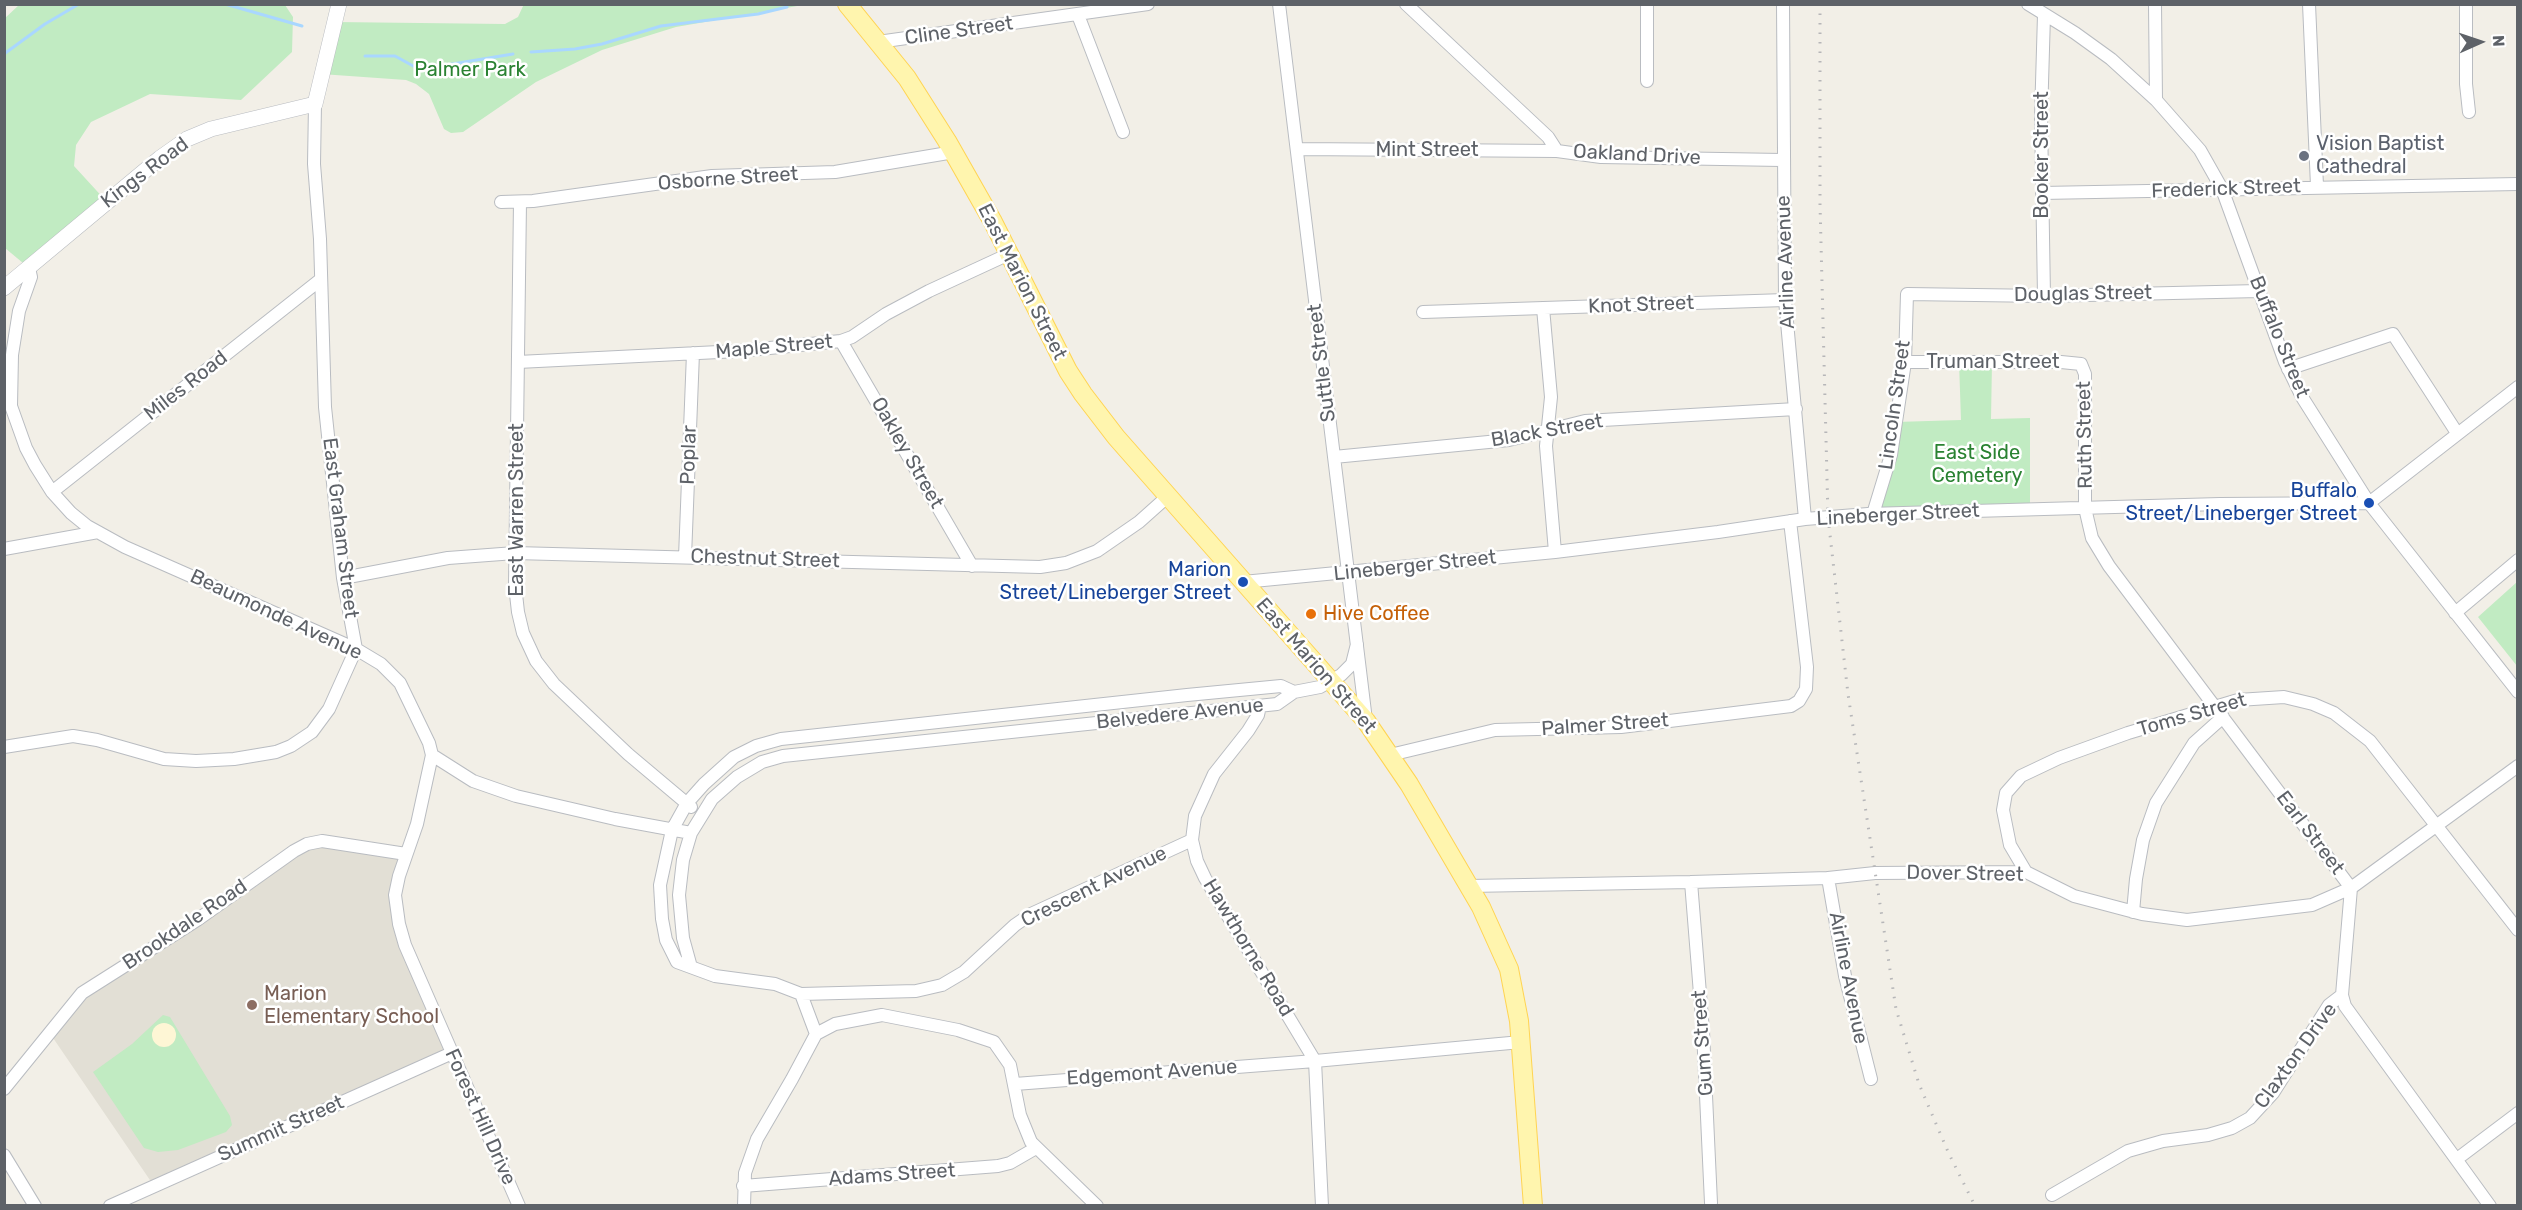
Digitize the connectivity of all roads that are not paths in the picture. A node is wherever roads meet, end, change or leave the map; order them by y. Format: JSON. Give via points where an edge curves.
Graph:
{"nodes":[{"id":1,"x":339,"y":4,"type":"edge"},
{"id":2,"x":847,"y":4,"type":"edge"},
{"id":3,"x":1148,"y":4,"type":"edge"},
{"id":4,"x":1279,"y":4,"type":"edge"},
{"id":5,"x":1406,"y":4,"type":"edge"},
{"id":6,"x":1647,"y":4,"type":"edge"},
{"id":7,"x":1783,"y":4,"type":"edge"},
{"id":8,"x":2028,"y":4,"type":"edge"},
{"id":9,"x":2155,"y":4,"type":"edge"},
{"id":10,"x":2309,"y":4,"type":"edge"},
{"id":11,"x":2466,"y":4,"type":"edge"},
{"id":12,"x":1078,"y":15,"type":"junction"},
{"id":13,"x":2044,"y":15,"type":"junction"},
{"id":14,"x":878,"y":42,"type":"junction"},
{"id":15,"x":1647,"y":81,"type":"dead end"},
{"id":16,"x":2156,"y":100,"type":"junction"},
{"id":17,"x":315,"y":104,"type":"junction"},
{"id":18,"x":2469,"y":112,"type":"dead end"},
{"id":19,"x":1123,"y":132,"type":"dead end"},
{"id":20,"x":1297,"y":149,"type":"junction"},
{"id":21,"x":1557,"y":151,"type":"junction"},
{"id":22,"x":954,"y":152,"type":"junction"},
{"id":23,"x":1782,"y":160,"type":"junction"},
{"id":24,"x":2517,"y":184,"type":"edge"},
{"id":25,"x":2317,"y":186,"type":"junction"},
{"id":26,"x":2222,"y":189,"type":"junction"},
{"id":27,"x":2042,"y":194,"type":"junction"},
{"id":28,"x":520,"y":201,"type":"junction"},
{"id":29,"x":501,"y":202,"type":"dead end"},
{"id":30,"x":1009,"y":254,"type":"junction"},
{"id":31,"x":29,"y":268,"type":"junction"},
{"id":32,"x":320,"y":280,"type":"junction"},
{"id":33,"x":4,"y":288,"type":"edge"},
{"id":34,"x":2259,"y":291,"type":"junction"},
{"id":35,"x":1907,"y":294,"type":"joint"},
{"id":36,"x":2044,"y":296,"type":"junction"},
{"id":37,"x":1785,"y":300,"type":"junction"},
{"id":38,"x":1543,"y":308,"type":"junction"},
{"id":39,"x":1424,"y":312,"type":"dead end"},
{"id":40,"x":841,"y":340,"type":"junction"},
{"id":41,"x":693,"y":353,"type":"junction"},
{"id":42,"x":518,"y":362,"type":"junction"},
{"id":43,"x":1905,"y":362,"type":"junction"},
{"id":44,"x":2081,"y":364,"type":"joint"},
{"id":45,"x":2288,"y":369,"type":"junction"},
{"id":46,"x":2517,"y":387,"type":"edge"},
{"id":47,"x":1796,"y":410,"type":"junction"},
{"id":48,"x":1547,"y":430,"type":"junction"},
{"id":49,"x":2457,"y":433,"type":"junction"},
{"id":50,"x":1334,"y":457,"type":"junction"},
{"id":51,"x":52,"y":492,"type":"junction"},
{"id":52,"x":1167,"y":497,"type":"junction"},
{"id":53,"x":2369,"y":502,"type":"junction"},
{"id":54,"x":2085,"y":508,"type":"junction"},
{"id":55,"x":1873,"y":514,"type":"junction"},
{"id":56,"x":1805,"y":519,"type":"junction"},
{"id":57,"x":1790,"y":521,"type":"junction"},
{"id":58,"x":98,"y":532,"type":"junction"},
{"id":59,"x":4,"y":549,"type":"edge"},
{"id":60,"x":1555,"y":552,"type":"junction"},
{"id":61,"x":515,"y":553,"type":"junction"},
{"id":62,"x":685,"y":557,"type":"junction"},
{"id":63,"x":2517,"y":561,"type":"edge"},
{"id":64,"x":972,"y":566,"type":"junction"},
{"id":65,"x":1347,"y":573,"type":"junction"},
{"id":66,"x":343,"y":578,"type":"junction"},
{"id":67,"x":1243,"y":582,"type":"junction"},
{"id":68,"x":2455,"y":613,"type":"junction"},
{"id":69,"x":1357,"y":644,"type":"junction"},
{"id":70,"x":356,"y":649,"type":"junction"},
{"id":71,"x":1332,"y":681,"type":"junction"},
{"id":72,"x":1294,"y":692,"type":"junction"},
{"id":73,"x":2517,"y":693,"type":"edge"},
{"id":74,"x":1260,"y":706,"type":"junction"},
{"id":75,"x":2216,"y":707,"type":"junction"},
{"id":76,"x":1061,"y":709,"type":"junction"},
{"id":77,"x":2223,"y":717,"type":"junction"},
{"id":78,"x":1366,"y":721,"type":"junction"},
{"id":79,"x":1063,"y":726,"type":"junction"},
{"id":80,"x":856,"y":731,"type":"junction"},
{"id":81,"x":4,"y":747,"type":"edge"},
{"id":82,"x":858,"y":748,"type":"junction"},
{"id":83,"x":432,"y":755,"type":"junction"},
{"id":84,"x":1390,"y":755,"type":"junction"},
{"id":85,"x":2517,"y":766,"type":"edge"},
{"id":86,"x":687,"y":803,"type":"junction"},
{"id":87,"x":701,"y":815,"type":"junction"},
{"id":88,"x":2435,"y":825,"type":"junction"},
{"id":89,"x":672,"y":830,"type":"junction"},
{"id":90,"x":691,"y":833,"type":"junction"},
{"id":91,"x":1192,"y":840,"type":"junction"},
{"id":92,"x":406,"y":854,"type":"junction"},
{"id":93,"x":2026,"y":872,"type":"junction"},
{"id":94,"x":1828,"y":878,"type":"junction"},
{"id":95,"x":1691,"y":882,"type":"junction"},
{"id":96,"x":1468,"y":886,"type":"junction"},
{"id":97,"x":2352,"y":888,"type":"junction"},
{"id":98,"x":2133,"y":912,"type":"junction"},
{"id":99,"x":2517,"y":930,"type":"edge"},
{"id":100,"x":691,"y":967,"type":"junction"},
{"id":101,"x":801,"y":994,"type":"junction"},
{"id":102,"x":2342,"y":995,"type":"junction"},
{"id":103,"x":816,"y":1034,"type":"junction"},
{"id":104,"x":1521,"y":1042,"type":"junction"},
{"id":105,"x":452,"y":1053,"type":"junction"},
{"id":106,"x":1315,"y":1061,"type":"junction"},
{"id":107,"x":1871,"y":1079,"type":"dead end"},
{"id":108,"x":1015,"y":1084,"type":"junction"},
{"id":109,"x":4,"y":1089,"type":"edge"},
{"id":110,"x":2517,"y":1113,"type":"edge"},
{"id":111,"x":1036,"y":1149,"type":"junction"},
{"id":112,"x":4,"y":1155,"type":"edge"},
{"id":113,"x":2457,"y":1159,"type":"junction"},
{"id":114,"x":743,"y":1186,"type":"junction"},
{"id":115,"x":2052,"y":1195,"type":"dead end"},
{"id":116,"x":1711,"y":1203,"type":"dead end"},
{"id":117,"x":35,"y":1206,"type":"edge"},
{"id":118,"x":110,"y":1206,"type":"edge"},
{"id":119,"x":519,"y":1206,"type":"edge"},
{"id":120,"x":744,"y":1206,"type":"edge"},
{"id":121,"x":1097,"y":1206,"type":"edge"},
{"id":122,"x":1323,"y":1206,"type":"edge"},
{"id":123,"x":1533,"y":1206,"type":"edge"},
{"id":124,"x":2490,"y":1206,"type":"edge"}],
"edges":[{"from":1,"to":17,"type":"street"},
{"from":2,"to":14,"type":"main road","name":"East Marion Street"},
{"from":3,"to":12,"type":"street","name":"Cline Street"},
{"from":4,"to":20,"type":"street","name":"Suttle Street"},
{"from":5,"to":21,"type":"street","name":"Oakland Drive","via":[[1548,137]]},
{"from":6,"to":15,"type":"street"},
{"from":7,"to":23,"type":"street","name":"Airline Avenue"},
{"from":8,"to":13,"type":"street","name":"Buffalo Street"},
{"from":9,"to":16,"type":"street"},
{"from":10,"to":25,"type":"street"},
{"from":11,"to":18,"type":"street"},
{"from":12,"to":14,"type":"street","name":"Cline Street"},
{"from":12,"to":19,"type":"street"},
{"from":13,"to":16,"type":"street","name":"Buffalo Street","via":[[2111,59]]},
{"from":13,"to":27,"type":"street","name":"Booker Street"},
{"from":14,"to":22,"type":"main road","name":"East Marion Street","via":[[907,78]]},
{"from":16,"to":26,"type":"street","name":"Buffalo Street","via":[[2200,150]]},
{"from":17,"to":31,"type":"street","name":"Kings Road","via":[[211,129],[187,139]]},
{"from":17,"to":32,"type":"street","name":"East Graham Street"},
{"from":20,"to":21,"type":"street","name":"Mint Street"},
{"from":20,"to":50,"type":"street","name":"Suttle Street"},
{"from":21,"to":23,"type":"street","name":"Oakland Drive","via":[[1601,158]]},
{"from":22,"to":28,"type":"street","name":"Osborne Street","via":[[834,172],[712,176]]},
{"from":22,"to":30,"type":"main road","name":"East Marion Street"},
{"from":23,"to":37,"type":"street","name":"Airline Avenue"},
{"from":24,"to":25,"type":"street","name":"Frederick Street"},
{"from":25,"to":26,"type":"street","name":"Frederick Street"},
{"from":26,"to":27,"type":"street","name":"Frederick Street"},
{"from":26,"to":34,"type":"street","name":"Buffalo Street"},
{"from":27,"to":36,"type":"street","name":"Booker Street"},
{"from":28,"to":29,"type":"street","name":"Osborne Street"},
{"from":28,"to":42,"type":"street","name":"East Warren Street"},
{"from":30,"to":40,"type":"street","name":"Maple Street"},
{"from":30,"to":52,"type":"main road","name":"East Marion Street","via":[[1073,378]]},
{"from":31,"to":33,"type":"street","name":"Kings Road"},
{"from":31,"to":51,"type":"street","name":"Beaumonde Avenue","via":[[31,277],[19,311],[12,356],[10,395],[26,448]]},
{"from":32,"to":51,"type":"street","name":"Miles Road"},
{"from":32,"to":66,"type":"street","name":"East Graham Street","via":[[325,406]]},
{"from":34,"to":36,"type":"street","name":"Douglas Street"},
{"from":34,"to":45,"type":"street","name":"Buffalo Street"},
{"from":35,"to":36,"type":"street","name":"Douglas Street"},
{"from":35,"to":43,"type":"street","name":"Lincoln Street"},
{"from":37,"to":38,"type":"street","name":"Knot Street"},
{"from":37,"to":47,"type":"street","name":"Airline Avenue"},
{"from":38,"to":39,"type":"street","name":"Knot Street"},
{"from":38,"to":48,"type":"street","via":[[1551,397]]},
{"from":40,"to":41,"type":"street","name":"Maple Street"},
{"from":40,"to":64,"type":"street","name":"Oakley Street"},
{"from":41,"to":42,"type":"street","name":"Maple Street"},
{"from":41,"to":62,"type":"street","name":"Poplar"},
{"from":42,"to":61,"type":"street","name":"East Warren Street"},
{"from":43,"to":44,"type":"street","name":"Truman Street"},
{"from":43,"to":55,"type":"street","name":"Lincoln Street","via":[[1891,454]]},
{"from":44,"to":54,"type":"street","name":"Ruth Street","via":[[2085,374]]},
{"from":45,"to":49,"type":"street","via":[[2393,334]]},
{"from":45,"to":53,"type":"street","name":"Buffalo Street"},
{"from":46,"to":49,"type":"street"},
{"from":47,"to":48,"type":"street","name":"Black Street","via":[[1585,421]]},
{"from":47,"to":56,"type":"street","name":"Airline Avenue"},
{"from":48,"to":50,"type":"street","name":"Black Street","via":[[1509,441]]},
{"from":48,"to":60,"type":"street"},
{"from":49,"to":53,"type":"street"},
{"from":50,"to":65,"type":"street","name":"Suttle Street"},
{"from":51,"to":58,"type":"street","name":"Beaumonde Avenue","via":[[71,513]]},
{"from":52,"to":64,"type":"street","name":"Chestnut Street","via":[[1106,546],[1083,558],[1040,567]]},
{"from":52,"to":67,"type":"main road","name":"East Marion Street"},
{"from":53,"to":54,"type":"street","name":"Lineberger Street"},
{"from":53,"to":68,"type":"street","name":"Buffalo Street"},
{"from":54,"to":55,"type":"street","name":"Lineberger Street"},
{"from":54,"to":75,"type":"street","name":"Earl Street","via":[[2099,551]]},
{"from":55,"to":56,"type":"street","name":"Lineberger Street"},
{"from":56,"to":57,"type":"street","name":"Lineberger Street"},
{"from":57,"to":60,"type":"street","name":"Lineberger Street"},
{"from":57,"to":84,"type":"street","name":"Palmer Street","via":[[1807,667],[1807,682],[1799,701],[1786,708],[1592,729],[1495,730]]},
{"from":58,"to":59,"type":"street"},
{"from":58,"to":70,"type":"street","name":"Beaumonde Avenue"},
{"from":60,"to":65,"type":"street","name":"Lineberger Street"},
{"from":61,"to":62,"type":"street","name":"Chestnut Street"},
{"from":61,"to":66,"type":"street","name":"Chestnut Street","via":[[448,558]]},
{"from":61,"to":86,"type":"street","name":"East Warren Street","via":[[518,612],[527,642],[542,670],[628,754]]},
{"from":62,"to":64,"type":"street","name":"Chestnut Street"},
{"from":63,"to":68,"type":"street"},
{"from":65,"to":67,"type":"street","name":"Lineberger Street"},
{"from":65,"to":69,"type":"street","name":"Suttle Street"},
{"from":66,"to":70,"type":"street","name":"East Graham Street"},
{"from":67,"to":71,"type":"main road","name":"East Marion Street"},
{"from":68,"to":73,"type":"street","name":"Buffalo Street"},
{"from":69,"to":71,"type":"street","via":[[1352,664]]},
{"from":69,"to":78,"type":"street","name":"Suttle Street"},
{"from":70,"to":81,"type":"street","via":[[321,722],[302,740],[276,752],[234,759],[175,760],[73,736]]},
{"from":70,"to":83,"type":"street","name":"Beaumonde Avenue","via":[[381,664],[400,683]]},
{"from":71,"to":72,"type":"street","name":"Belvedere Avenue"},
{"from":71,"to":78,"type":"main road","name":"East Marion Street"},
{"from":72,"to":74,"type":"street","name":"Belvedere Avenue","via":[[1280,703]]},
{"from":72,"to":76,"type":"street","name":"Belvedere Avenue","via":[[1281,686]]},
{"from":74,"to":79,"type":"street","name":"Belvedere Avenue"},
{"from":74,"to":91,"type":"street","name":"Hawthorne Road","via":[[1254,723],[1214,774],[1195,816]]},
{"from":75,"to":77,"type":"street","name":"Earl Street"},
{"from":75,"to":88,"type":"street","name":"Toms Street","via":[[2268,696],[2298,700],[2334,713],[2370,741]]},
{"from":75,"to":93,"type":"street","name":"Toms Street","via":[[2128,733],[2021,776],[2006,793],[2003,810],[2010,844]]},
{"from":76,"to":79,"type":"street"},
{"from":76,"to":80,"type":"street","name":"Belvedere Avenue"},
{"from":77,"to":97,"type":"street","name":"Earl Street"},
{"from":77,"to":98,"type":"street","via":[[2194,743],[2156,803],[2143,840]]},
{"from":78,"to":84,"type":"main road","name":"East Marion Street"},
{"from":79,"to":82,"type":"street","name":"Belvedere Avenue"},
{"from":80,"to":82,"type":"street"},
{"from":80,"to":86,"type":"street","name":"Belvedere Avenue","via":[[782,739],[756,746],[734,757]]},
{"from":82,"to":87,"type":"street","name":"Belvedere Avenue","via":[[770,759],[736,777]]},
{"from":83,"to":89,"type":"street","via":[[472,781],[516,796]]},
{"from":83,"to":92,"type":"street","name":"Forest Hill Drive","via":[[417,824]]},
{"from":84,"to":96,"type":"main road","name":"East Marion Street"},
{"from":85,"to":88,"type":"street","name":"Dover Street"},
{"from":86,"to":87,"type":"street","name":"East Warren Street"},
{"from":86,"to":89,"type":"street","name":"Belvedere Avenue"},
{"from":87,"to":90,"type":"street","name":"Belvedere Avenue"},
{"from":88,"to":97,"type":"street","name":"Dover Street"},
{"from":88,"to":99,"type":"street","name":"Toms Street"},
{"from":89,"to":90,"type":"street"},
{"from":89,"to":100,"type":"street","name":"Belvedere Avenue","via":[[660,885],[662,919],[671,952],[681,965]]},
{"from":90,"to":100,"type":"street","name":"Belvedere Avenue","via":[[678,895]]},
{"from":91,"to":101,"type":"street","name":"Crescent Avenue","via":[[1031,914],[964,972],[942,985],[916,991]]},
{"from":91,"to":106,"type":"street","name":"Hawthorne Road","via":[[1205,878]]},
{"from":92,"to":105,"type":"street","name":"Forest Hill Drive","via":[[395,895],[399,924]]},
{"from":92,"to":109,"type":"street","name":"Brookdale Road","via":[[322,841],[300,847],[197,920],[82,993]]},
{"from":93,"to":94,"type":"street","name":"Dover Street","via":[[1875,873]]},
{"from":93,"to":98,"type":"street","name":"Dover Street","via":[[2074,896]]},
{"from":94,"to":95,"type":"street","name":"Dover Street"},
{"from":94,"to":107,"type":"street","name":"Airline Avenue","via":[[1845,976]]},
{"from":95,"to":96,"type":"street","name":"Dover Street"},
{"from":95,"to":116,"type":"street","name":"Gum Street"},
{"from":96,"to":104,"type":"main road","name":"East Marion Street","via":[[1509,969]]},
{"from":97,"to":98,"type":"street","name":"Dover Street","via":[[2312,905],[2187,920]]},
{"from":97,"to":102,"type":"street","name":"Earl Street"},
{"from":100,"to":101,"type":"street","name":"Belvedere Avenue","via":[[715,976],[775,984]]},
{"from":101,"to":103,"type":"street"},
{"from":102,"to":113,"type":"street","via":[[2345,1006]]},
{"from":102,"to":115,"type":"street","name":"Claxton Drive","via":[[2329,1005],[2273,1093],[2250,1118],[2208,1135],[2128,1150]]},
{"from":103,"to":108,"type":"street","via":[[834,1024],[882,1015],[958,1030],[994,1042],[1005,1056]]},
{"from":103,"to":114,"type":"street","via":[[757,1139]]},
{"from":104,"to":106,"type":"street","name":"Edgemont Avenue"},
{"from":104,"to":123,"type":"main road","name":"East Marion Street"},
{"from":105,"to":118,"type":"street","name":"Summit Street"},
{"from":105,"to":119,"type":"street","name":"Forest Hill Drive"},
{"from":106,"to":108,"type":"street","name":"Edgemont Avenue"},
{"from":106,"to":122,"type":"street","name":"Hawthorne Road"},
{"from":108,"to":111,"type":"street","via":[[1020,1115]]},
{"from":110,"to":113,"type":"street"},
{"from":111,"to":114,"type":"street","name":"Adams Street","via":[[998,1166]]},
{"from":111,"to":121,"type":"street"},
{"from":112,"to":117,"type":"street"},
{"from":113,"to":124,"type":"street"},
{"from":114,"to":120,"type":"street"}]}
